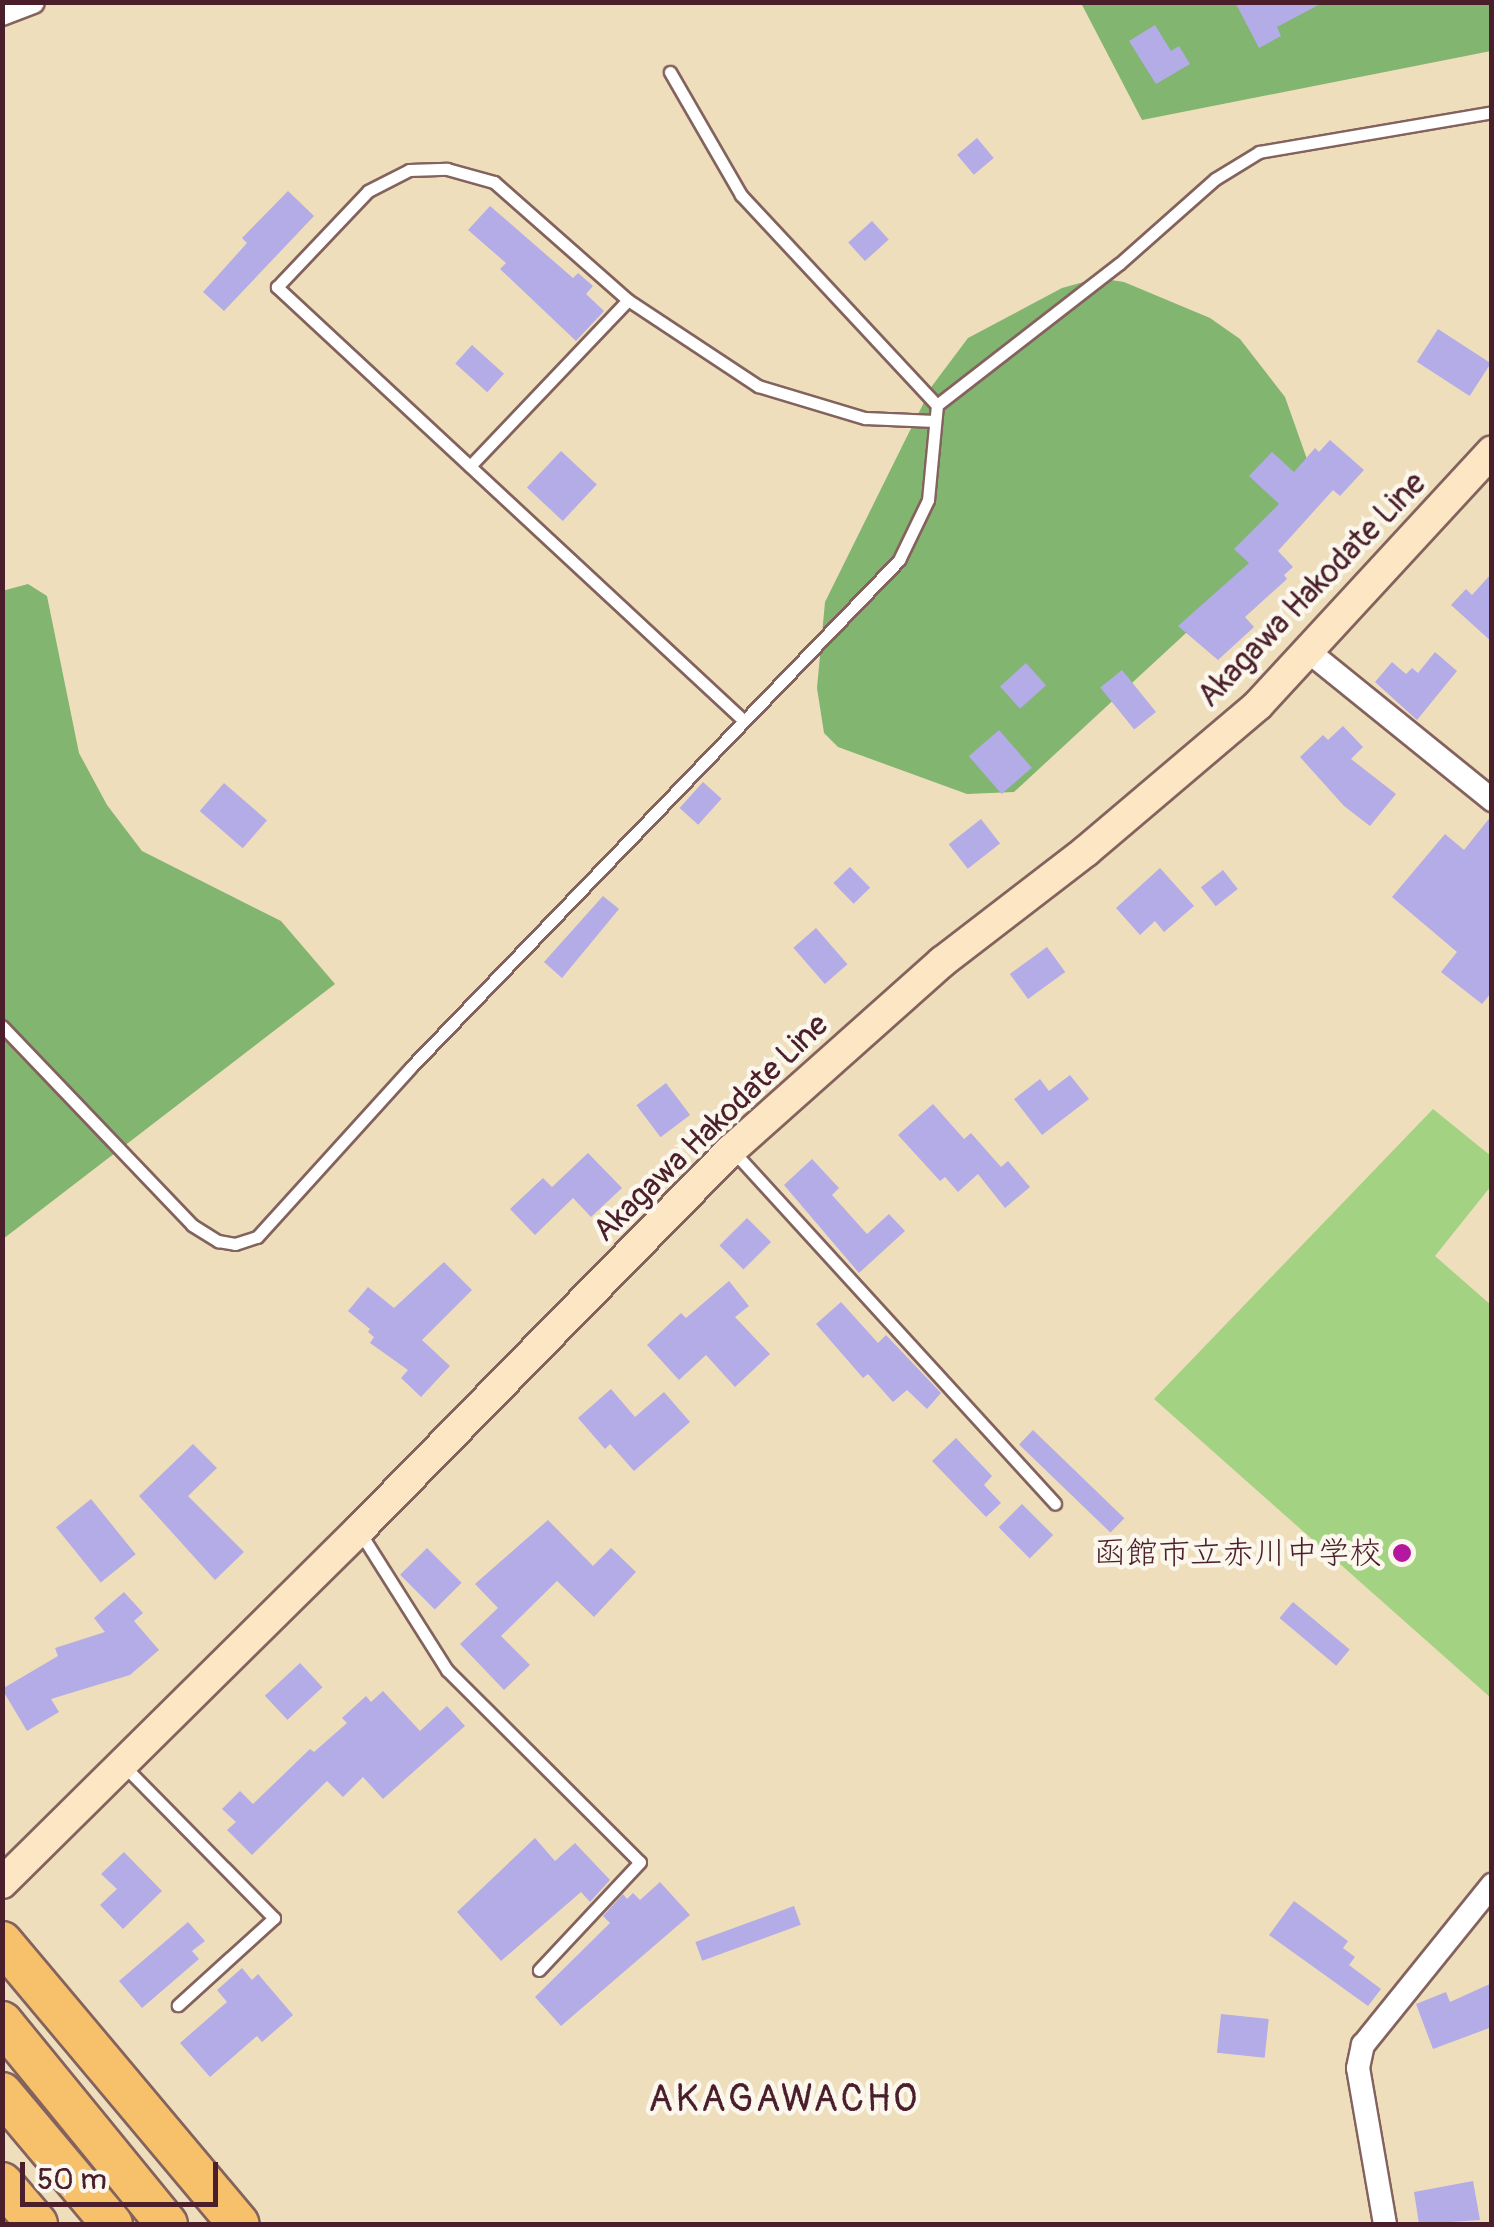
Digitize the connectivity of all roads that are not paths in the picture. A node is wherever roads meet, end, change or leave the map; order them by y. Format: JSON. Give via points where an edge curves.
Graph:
{"nodes":[{"id":1,"x":33,"y":2,"type":"edge"},
{"id":2,"x":2,"y":14,"type":"edge"},
{"id":3,"x":670,"y":72,"type":"dead end"},
{"id":4,"x":1492,"y":112,"type":"edge"},
{"id":5,"x":628,"y":300,"type":"junction"},
{"id":6,"x":937,"y":405,"type":"junction"},
{"id":7,"x":936,"y":421,"type":"junction"},
{"id":8,"x":1492,"y":452,"type":"edge"},
{"id":9,"x":470,"y":466,"type":"junction"},
{"id":10,"x":1308,"y":651,"type":"junction"},
{"id":11,"x":742,"y":719,"type":"junction"},
{"id":12,"x":1492,"y":800,"type":"edge"},
{"id":13,"x":2,"y":1026,"type":"edge"},
{"id":14,"x":732,"y":1150,"type":"junction"},
{"id":15,"x":1056,"y":1503,"type":"dead end"},
{"id":16,"x":358,"y":1530,"type":"junction"},
{"id":17,"x":123,"y":1764,"type":"junction"},
{"id":18,"x":2,"y":1883,"type":"edge"},
{"id":19,"x":1492,"y":1885,"type":"edge"},
{"id":20,"x":2,"y":1942,"type":"edge"},
{"id":21,"x":539,"y":1970,"type":"dead end"},
{"id":22,"x":178,"y":2005,"type":"dead end"},
{"id":23,"x":2,"y":2022,"type":"edge"},
{"id":24,"x":2,"y":2093,"type":"edge"},
{"id":25,"x":2,"y":2183,"type":"edge"},
{"id":26,"x":37,"y":2224,"type":"edge"},
{"id":27,"x":112,"y":2224,"type":"edge"},
{"id":28,"x":167,"y":2224,"type":"edge"},
{"id":29,"x":239,"y":2224,"type":"edge"},
{"id":30,"x":1385,"y":2224,"type":"edge"}],
"edges":[{"from":1,"to":2,"type":"street"},
{"from":3,"to":6,"type":"lane","via":[[741,196]]},
{"from":4,"to":6,"type":"lane","via":[[1259,152],[1215,179],[1119,264]]},
{"from":5,"to":7,"type":"lane","via":[[758,386],[865,418]]},
{"from":5,"to":9,"type":"lane"},
{"from":5,"to":9,"type":"lane","via":[[494,182],[447,169],[409,170],[368,191],[277,287]]},
{"from":6,"to":7,"type":"lane"},
{"from":7,"to":11,"type":"lane","via":[[928,500],[899,560]]},
{"from":8,"to":10,"type":"main road","name":"Akagawa Hakodate Line"},
{"from":9,"to":11,"type":"lane"},
{"from":10,"to":12,"type":"street"},
{"from":10,"to":14,"type":"main road","name":"Akagawa Hakodate Line","via":[[1177,776],[942,962]]},
{"from":11,"to":13,"type":"lane","via":[[258,1236],[235,1244],[192,1225]]},
{"from":14,"to":15,"type":"lane"},
{"from":14,"to":16,"type":"main road","name":"Akagawa Hakodate Line"},
{"from":16,"to":17,"type":"main road","name":"Akagawa Hakodate Line"},
{"from":16,"to":21,"type":"lane","via":[[447,1670],[640,1862]]},
{"from":17,"to":18,"type":"main road","name":"Akagawa Hakodate Line"},
{"from":17,"to":22,"type":"lane","via":[[274,1918]]},
{"from":19,"to":30,"type":"street","via":[[1363,2045],[1358,2068]]},
{"from":20,"to":29,"type":"highway"},
{"from":23,"to":28,"type":"highway"},
{"from":24,"to":27,"type":"highway"},
{"from":25,"to":26,"type":"highway"}]}
